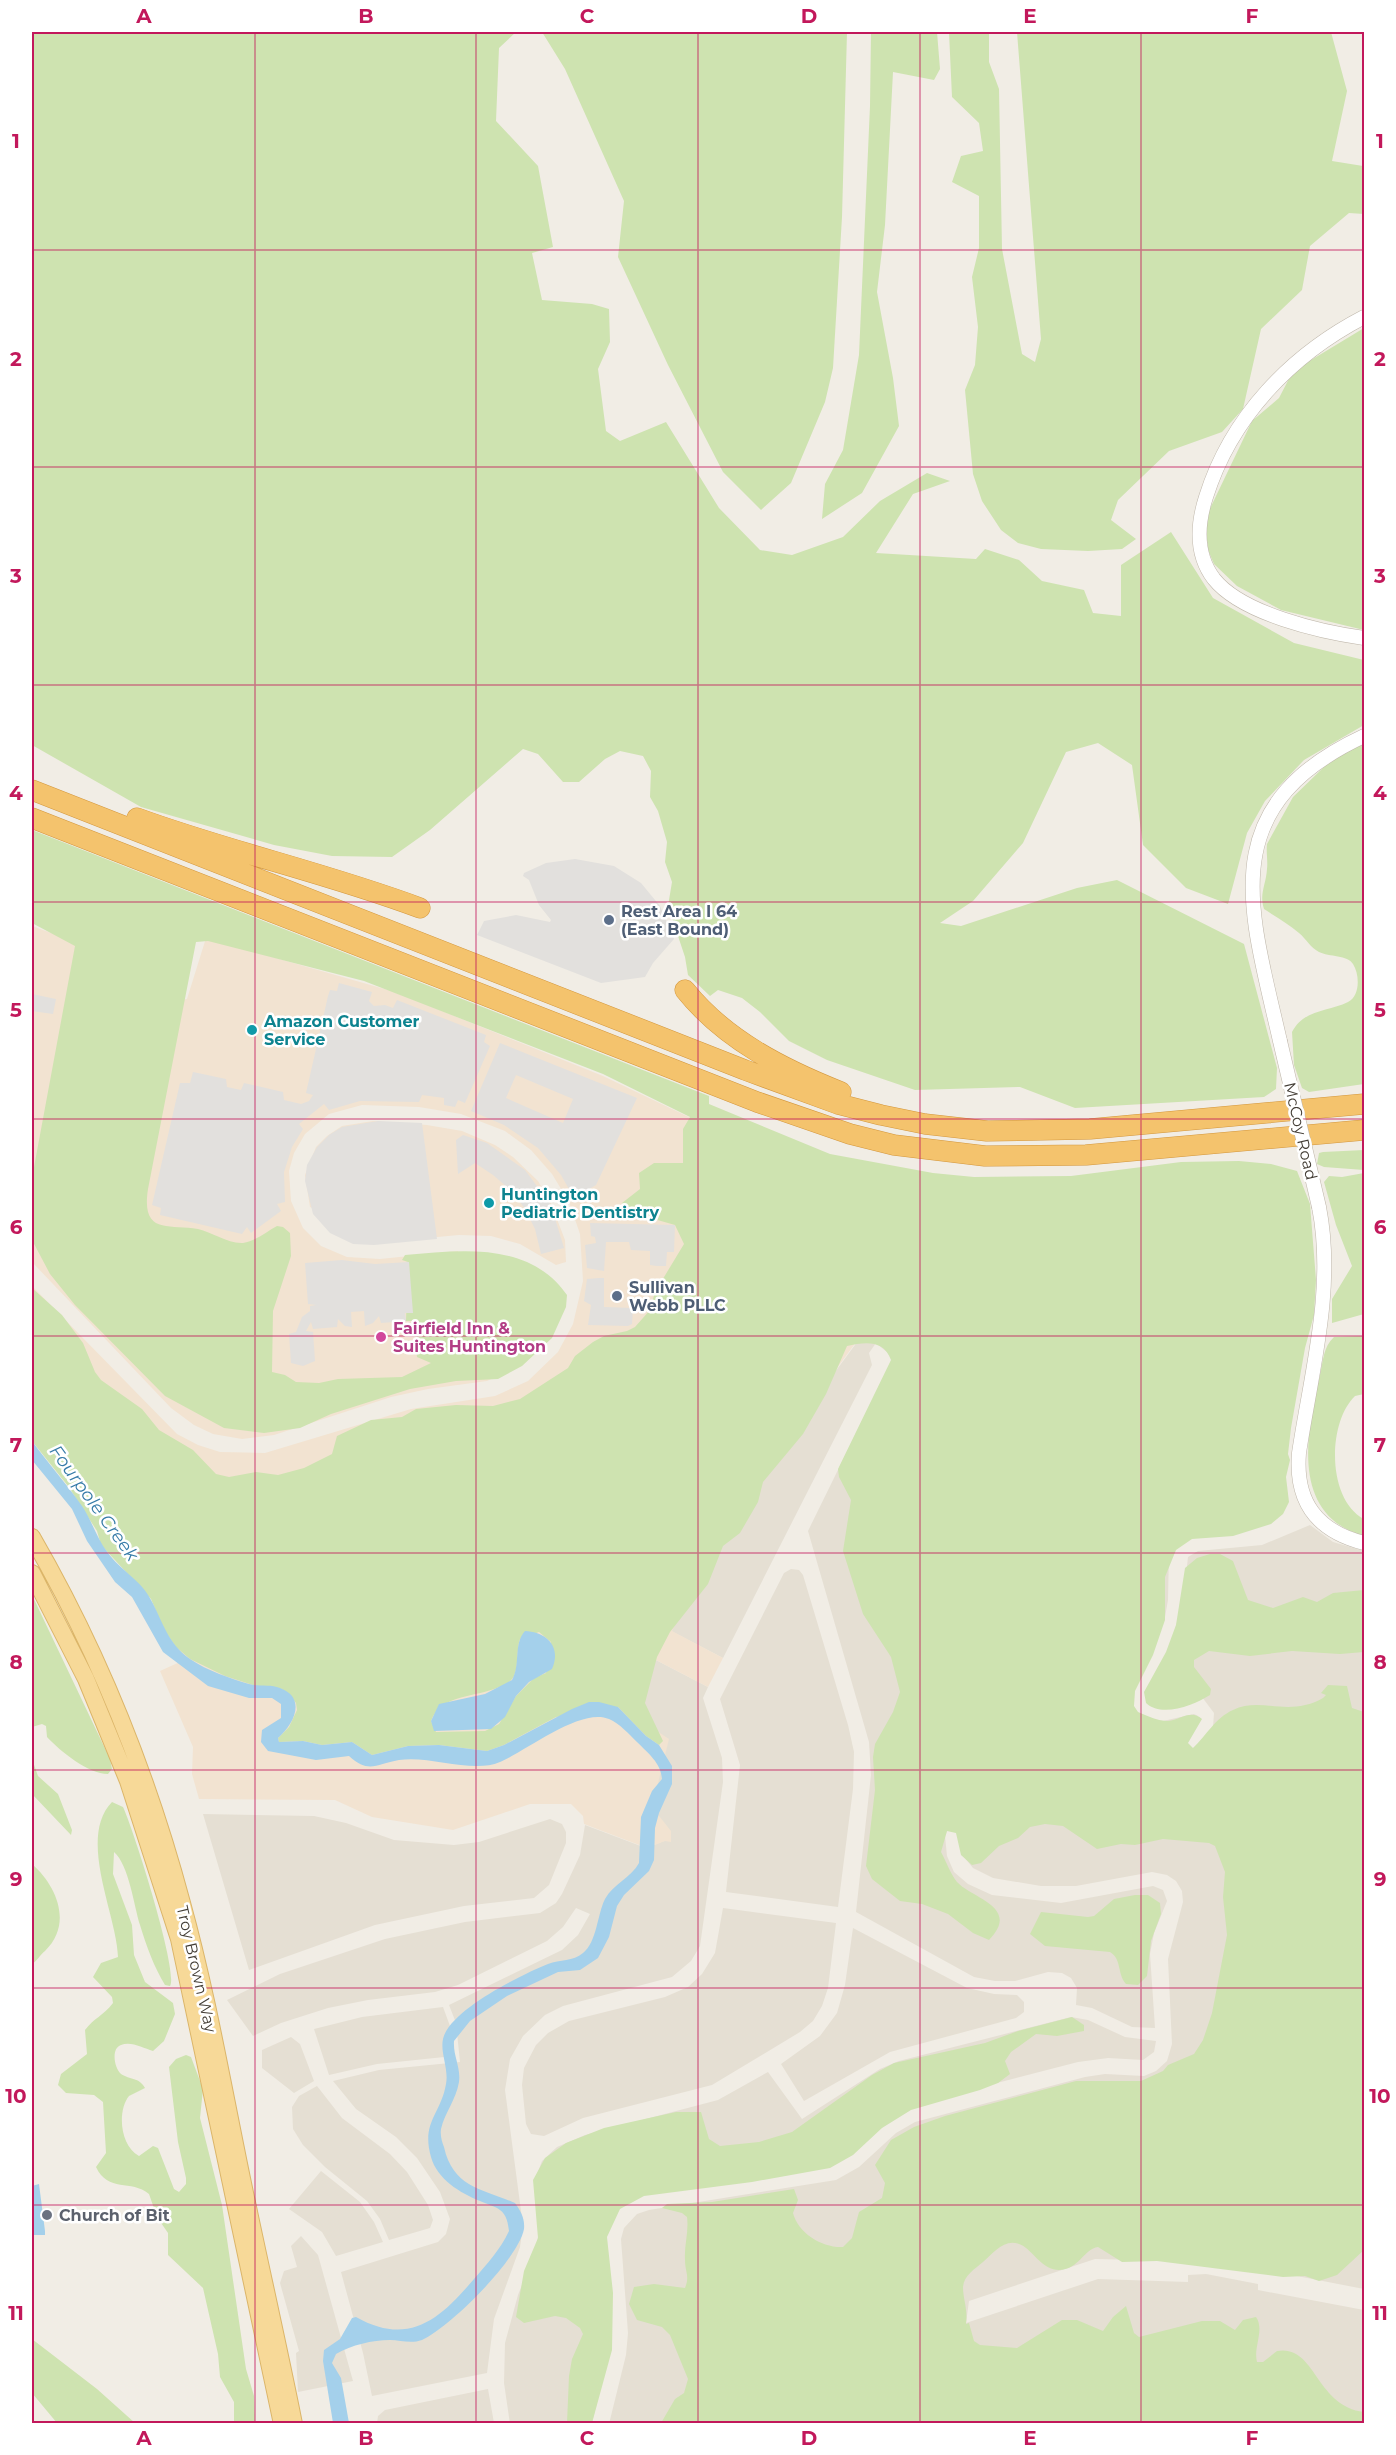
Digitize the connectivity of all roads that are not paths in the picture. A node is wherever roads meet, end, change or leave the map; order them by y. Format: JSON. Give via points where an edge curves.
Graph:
{"nodes":[{"id":1,"x":1365,"y":317,"type":"edge"},
{"id":2,"x":1365,"y":638,"type":"edge"},
{"id":3,"x":1365,"y":736,"type":"edge"},
{"id":4,"x":32,"y":784,"type":"edge"},
{"id":5,"x":32,"y":790,"type":"edge"},
{"id":6,"x":32,"y":818,"type":"edge"},
{"id":7,"x":420,"y":908,"type":"dead end"},
{"id":8,"x":685,"y":990,"type":"dead end"},
{"id":9,"x":1365,"y":1104,"type":"edge"},
{"id":10,"x":925,"y":1124,"type":"junction"},
{"id":11,"x":1365,"y":1130,"type":"edge"},
{"id":12,"x":32,"y":1537,"type":"edge"},
{"id":13,"x":1365,"y":1543,"type":"edge"},
{"id":14,"x":32,"y":1573,"type":"edge"},
{"id":15,"x":282,"y":2424,"type":"edge"},
{"id":16,"x":294,"y":2424,"type":"edge"}],
"edges":[{"from":1,"to":2,"type":"street","via":[[1318,345],[1253,407],[1226,449],[1208,489],[1199,527],[1204,563],[1216,581],[1236,597],[1309,627]]},
{"from":3,"to":13,"type":"street","name":"McCoy Road","bridge":true,"via":[[1329,754],[1292,786],[1270,817],[1256,849],[1251,875],[1252,913],[1320,1216],[1324,1254],[1323,1301],[1299,1453],[1299,1475],[1309,1508],[1322,1523],[1338,1534]]},
{"from":4,"to":7,"type":"highway","via":[[225,848],[358,885]]},
{"from":5,"to":10,"type":"highway","via":[[798,1090]]},
{"from":6,"to":11,"type":"highway","via":[[757,1102],[894,1145],[966,1155],[1033,1157]]},
{"from":8,"to":10,"type":"highway","via":[[729,1033],[773,1061],[839,1092]]},
{"from":9,"to":10,"type":"highway","via":[[1056,1131],[987,1131]]},
{"from":12,"to":16,"type":"main road","name":"Troy Brown Way","via":[[112,1696],[143,1777],[182,1902]]},
{"from":14,"to":15,"type":"main road","name":"Troy Brown Way","via":[[86,1679],[128,1781],[179,1939]]}]}
